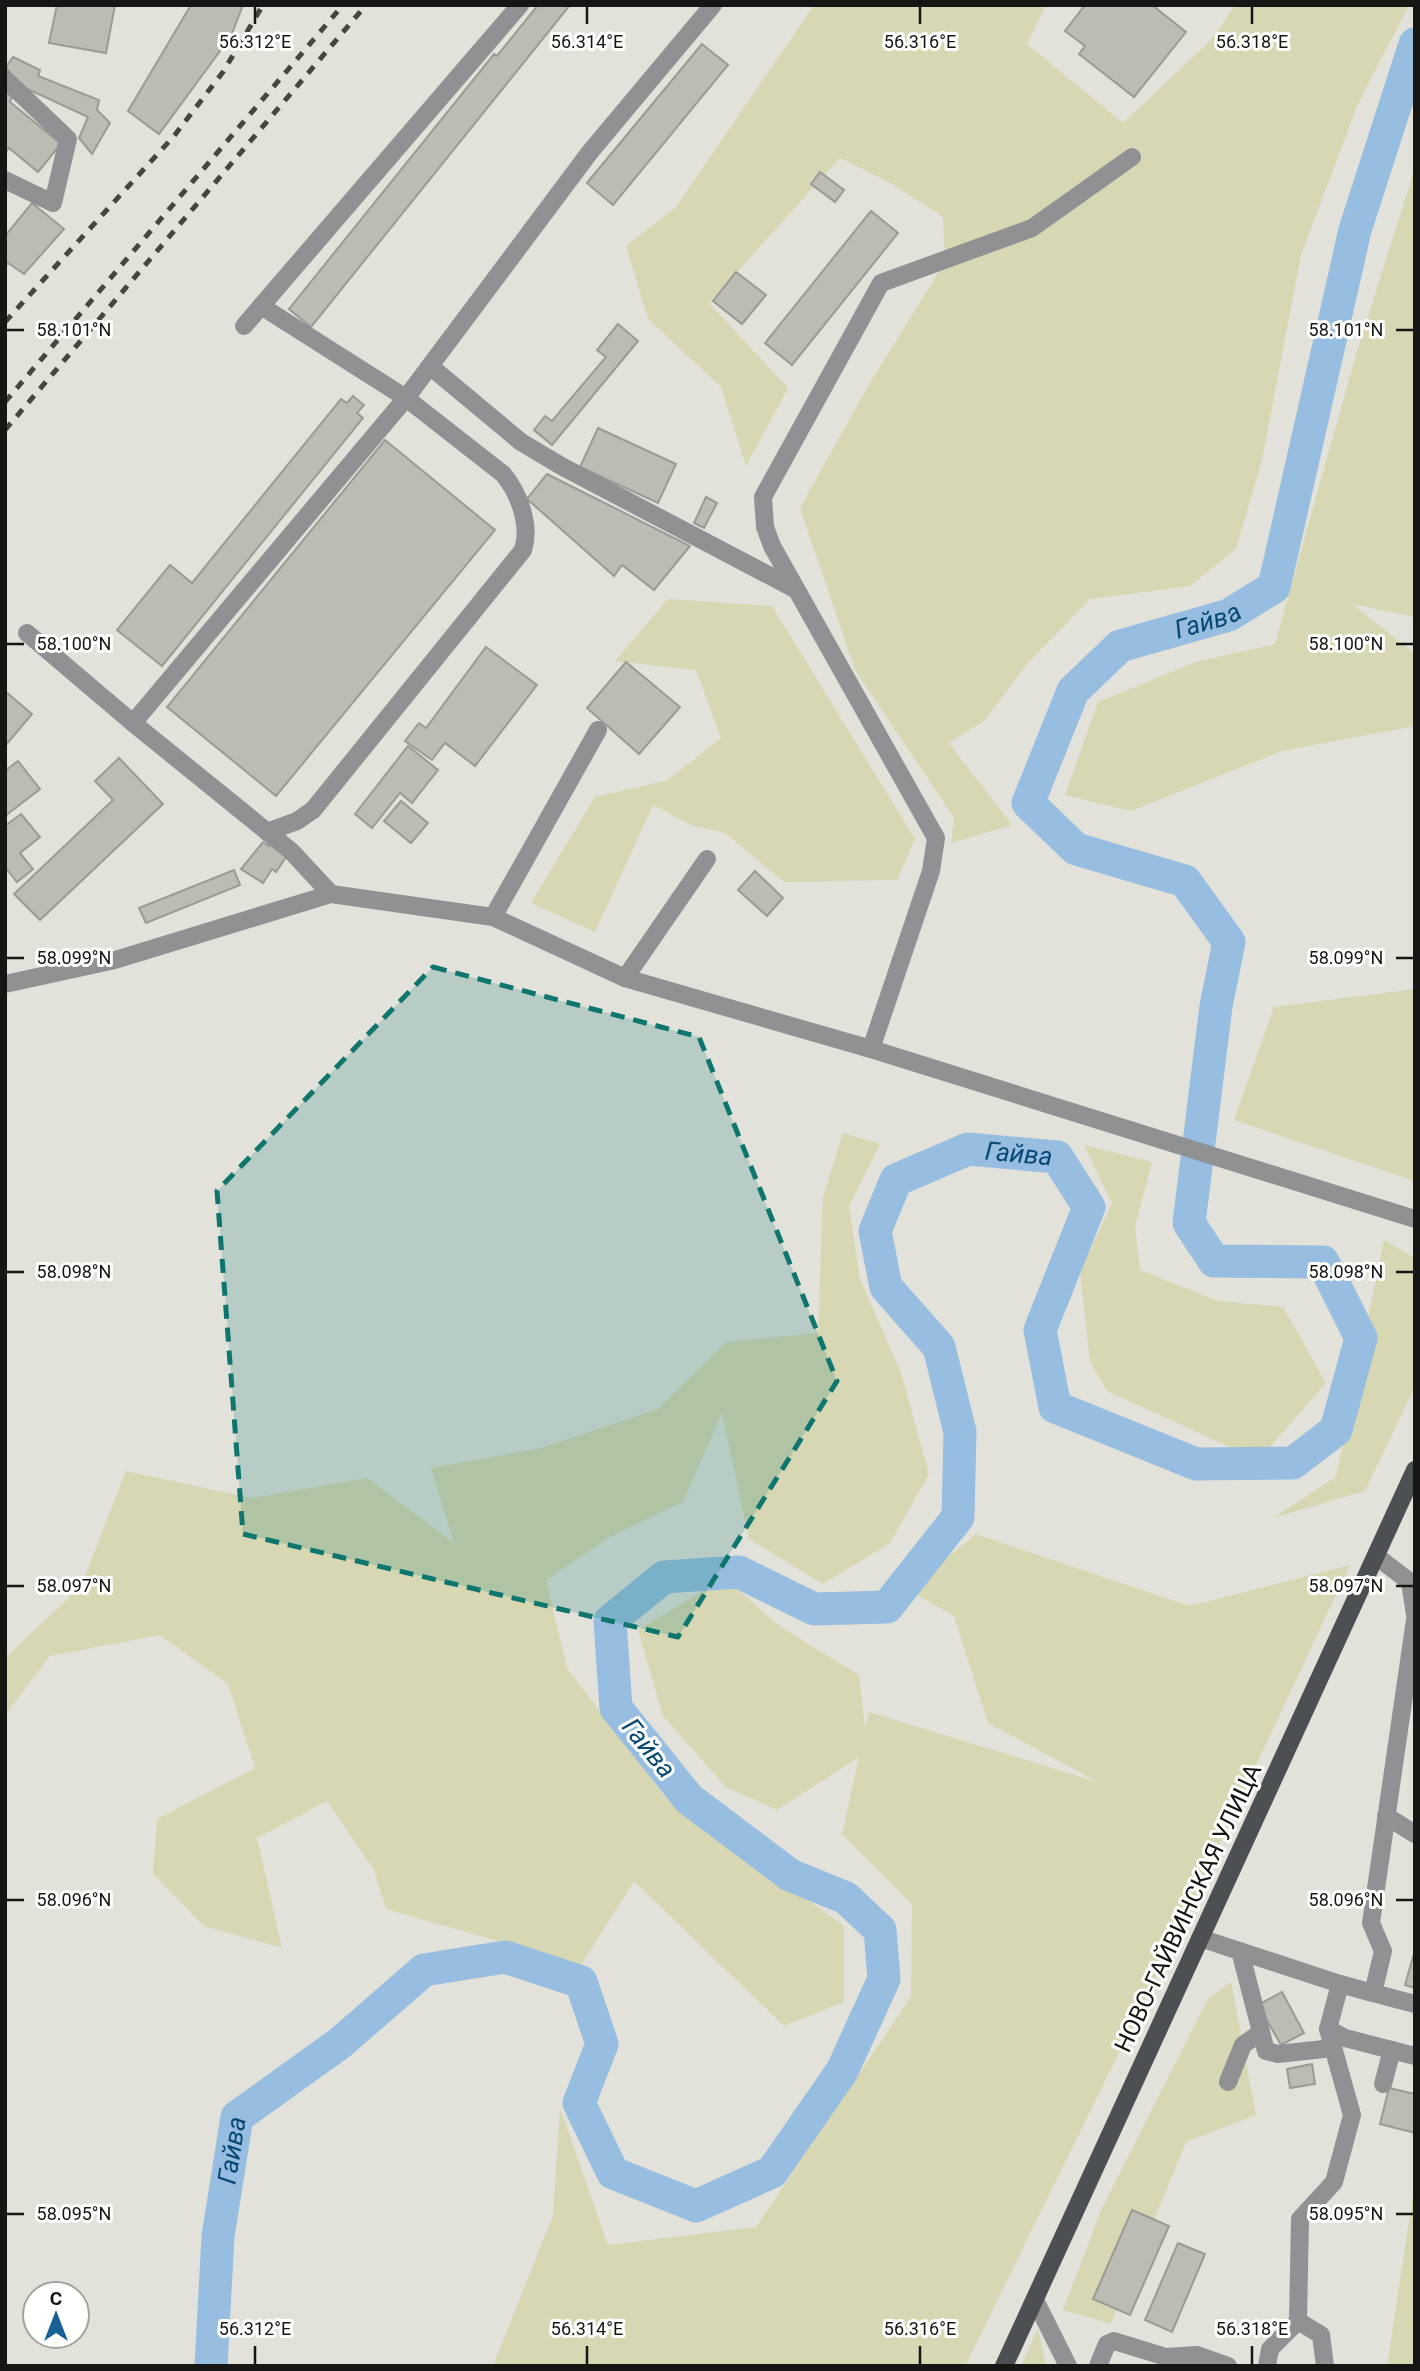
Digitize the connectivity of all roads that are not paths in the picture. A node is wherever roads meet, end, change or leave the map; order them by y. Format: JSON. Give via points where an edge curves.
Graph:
{"nodes":[{"id":1,"x":520,"y":5,"type":"edge"},
{"id":2,"x":713,"y":5,"type":"edge"},
{"id":3,"x":5,"y":79,"type":"edge"},
{"id":4,"x":1132,"y":157,"type":"dead end"},
{"id":5,"x":5,"y":180,"type":"edge"},
{"id":6,"x":261,"y":306,"type":"junction"},
{"id":7,"x":244,"y":326,"type":"dead end"},
{"id":8,"x":431,"y":367,"type":"junction"},
{"id":9,"x":406,"y":398,"type":"junction"},
{"id":10,"x":793,"y":587,"type":"junction"},
{"id":11,"x":27,"y":633,"type":"dead end"},
{"id":12,"x":133,"y":723,"type":"junction"},
{"id":13,"x":598,"y":730,"type":"dead end"},
{"id":14,"x":267,"y":832,"type":"junction"},
{"id":15,"x":708,"y":859,"type":"dead end"},
{"id":16,"x":331,"y":894,"type":"junction"},
{"id":17,"x":493,"y":917,"type":"junction"},
{"id":18,"x":625,"y":978,"type":"junction"},
{"id":19,"x":5,"y":985,"type":"edge"},
{"id":20,"x":872,"y":1049,"type":"junction"},
{"id":21,"x":1415,"y":1219,"type":"edge"},
{"id":22,"x":1415,"y":1470,"type":"edge"},
{"id":23,"x":1376,"y":1556,"type":"junction"},
{"id":24,"x":1415,"y":1618,"type":"edge"},
{"id":25,"x":1409,"y":1699,"type":"edge"},
{"id":26,"x":1386,"y":1816,"type":"junction"},
{"id":27,"x":1415,"y":1834,"type":"edge"},
{"id":28,"x":1200,"y":1938,"type":"junction"},
{"id":29,"x":1240,"y":1951,"type":"junction"},
{"id":30,"x":1340,"y":1984,"type":"junction"},
{"id":31,"x":1373,"y":1993,"type":"junction"},
{"id":32,"x":1415,"y":2004,"type":"edge"},
{"id":33,"x":1328,"y":2029,"type":"junction"},
{"id":34,"x":1260,"y":2033,"type":"junction"},
{"id":35,"x":1333,"y":2048,"type":"junction"},
{"id":36,"x":1392,"y":2050,"type":"junction"},
{"id":37,"x":1415,"y":2056,"type":"edge"},
{"id":38,"x":1228,"y":2082,"type":"dead end"},
{"id":39,"x":1383,"y":2084,"type":"dead end"},
{"id":40,"x":1036,"y":2302,"type":"junction"},
{"id":41,"x":1298,"y":2321,"type":"junction"},
{"id":42,"x":1004,"y":2366,"type":"edge"},
{"id":43,"x":1068,"y":2366,"type":"edge"},
{"id":44,"x":1098,"y":2366,"type":"edge"},
{"id":45,"x":1228,"y":2366,"type":"edge"},
{"id":46,"x":1267,"y":2366,"type":"edge"},
{"id":47,"x":1325,"y":2366,"type":"edge"}],
"edges":[{"from":1,"to":6,"type":"street"},
{"from":2,"to":8,"type":"street","via":[[590,152]]},
{"from":3,"to":5,"type":"street","via":[[68,139],[53,203]]},
{"from":4,"to":10,"type":"street","via":[[1032,228],[881,283],[763,497],[765,527]]},
{"from":6,"to":7,"type":"street"},
{"from":6,"to":9,"type":"street"},
{"from":8,"to":9,"type":"street"},
{"from":8,"to":10,"type":"street","via":[[521,442]]},
{"from":9,"to":12,"type":"street"},
{"from":9,"to":14,"type":"street","via":[[512,485],[526,528],[523,550],[313,810]]},
{"from":10,"to":20,"type":"street","via":[[936,838],[931,872]]},
{"from":11,"to":12,"type":"street"},
{"from":12,"to":14,"type":"street"},
{"from":13,"to":17,"type":"street"},
{"from":14,"to":16,"type":"street"},
{"from":15,"to":18,"type":"street"},
{"from":16,"to":17,"type":"street"},
{"from":16,"to":19,"type":"street","via":[[115,960]]},
{"from":17,"to":18,"type":"street"},
{"from":18,"to":20,"type":"street"},
{"from":20,"to":21,"type":"street"},
{"from":22,"to":23,"type":"main road","name":"НОВО-ГАЙВИНСКАЯ УЛИЦА"},
{"from":23,"to":24,"type":"street","via":[[1410,1582]]},
{"from":23,"to":28,"type":"main road","name":"НОВО-ГАЙВИНСКАЯ УЛИЦА"},
{"from":24,"to":25,"type":"street"},
{"from":25,"to":26,"type":"street"},
{"from":26,"to":27,"type":"street"},
{"from":26,"to":31,"type":"street","via":[[1371,1923],[1383,1951]]},
{"from":28,"to":29,"type":"street"},
{"from":28,"to":40,"type":"main road","name":"НОВО-ГАЙВИНСКАЯ УЛИЦА"},
{"from":29,"to":30,"type":"street"},
{"from":29,"to":34,"type":"street"},
{"from":30,"to":31,"type":"street"},
{"from":30,"to":33,"type":"street"},
{"from":31,"to":32,"type":"street"},
{"from":33,"to":35,"type":"street"},
{"from":33,"to":36,"type":"street"},
{"from":34,"to":35,"type":"street","via":[[1270,2054]]},
{"from":34,"to":38,"type":"street","via":[[1244,2045]]},
{"from":35,"to":41,"type":"street","via":[[1352,2115],[1334,2182],[1300,2219]]},
{"from":36,"to":37,"type":"street"},
{"from":36,"to":39,"type":"street"},
{"from":40,"to":42,"type":"main road","name":"НОВО-ГАЙВИНСКАЯ УЛИЦА"},
{"from":40,"to":43,"type":"street"},
{"from":41,"to":46,"type":"street","via":[[1270,2349]]},
{"from":41,"to":47,"type":"street","via":[[1321,2335]]},
{"from":44,"to":45,"type":"street","via":[[1107,2344],[1114,2342],[1166,2357],[1197,2355]]}]}
